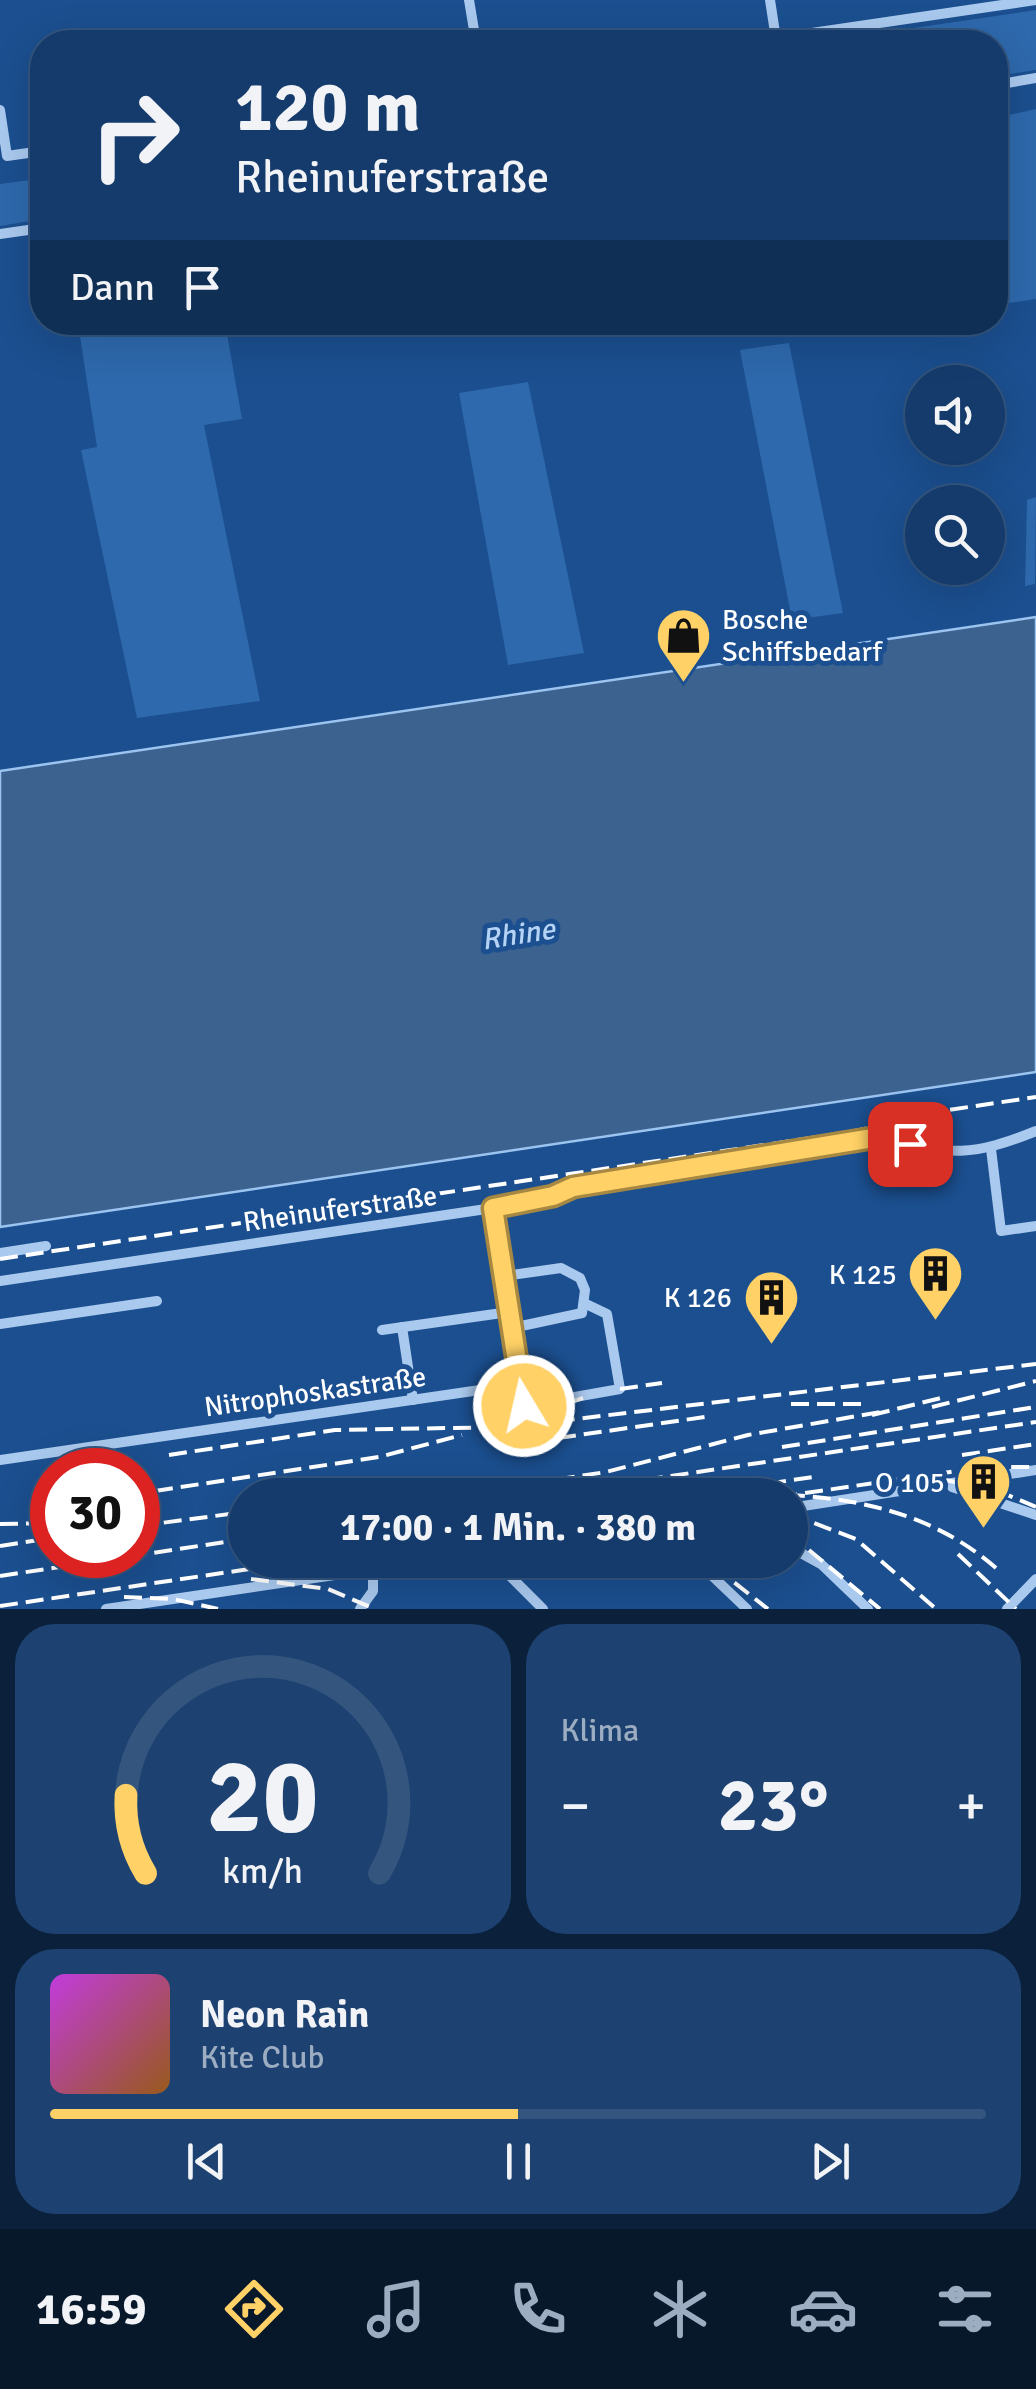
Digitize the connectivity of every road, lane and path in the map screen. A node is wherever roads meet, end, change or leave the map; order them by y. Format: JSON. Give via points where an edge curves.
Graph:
{"nodes":[{"id":1,"x":470,"y":0,"type":"edge"},
{"id":2,"x":770,"y":0,"type":"edge"},
{"id":3,"x":1036,"y":0,"type":"edge"},
{"id":4,"x":474,"y":30,"type":"edge"},
{"id":5,"x":775,"y":30,"type":"edge"},
{"id":6,"x":836,"y":30,"type":"edge"},
{"id":7,"x":1036,"y":78,"type":"edge"},
{"id":8,"x":1008,"y":82,"type":"edge"},
{"id":9,"x":0,"y":110,"type":"edge"},
{"id":10,"x":30,"y":153,"type":"edge"},
{"id":11,"x":30,"y":230,"type":"edge"},
{"id":12,"x":0,"y":234,"type":"edge"},
{"id":13,"x":1036,"y":1132,"type":"edge"},
{"id":14,"x":991,"y":1149,"type":"junction"},
{"id":15,"x":493,"y":1208,"type":"junction"},
{"id":16,"x":1036,"y":1226,"type":"edge"},
{"id":17,"x":46,"y":1246,"type":"dead end"},
{"id":18,"x":0,"y":1253,"type":"edge"},
{"id":19,"x":504,"y":1276,"type":"junction"},
{"id":20,"x":0,"y":1281,"type":"edge"},
{"id":21,"x":157,"y":1301,"type":"dead end"},
{"id":22,"x":586,"y":1304,"type":"junction"},
{"id":23,"x":509,"y":1312,"type":"junction"},
{"id":24,"x":0,"y":1324,"type":"edge"},
{"id":25,"x":402,"y":1327,"type":"junction"},
{"id":26,"x":512,"y":1328,"type":"junction"},
{"id":27,"x":382,"y":1330,"type":"dead end"},
{"id":28,"x":521,"y":1384,"type":"junction"},
{"id":29,"x":413,"y":1400,"type":"junction"},
{"id":30,"x":524,"y":1406,"type":"junction"},
{"id":31,"x":528,"y":1424,"type":"dead end"},
{"id":32,"x":0,"y":1460,"type":"edge"},
{"id":33,"x":1036,"y":1470,"type":"edge"},
{"id":34,"x":944,"y":1484,"type":"junction"},
{"id":35,"x":808,"y":1505,"type":"edge"},
{"id":36,"x":1036,"y":1515,"type":"edge"},
{"id":37,"x":808,"y":1557,"type":"edge"},
{"id":38,"x":318,"y":1578,"type":"edge"},
{"id":39,"x":373,"y":1578,"type":"edge"},
{"id":40,"x":512,"y":1578,"type":"edge"},
{"id":41,"x":715,"y":1578,"type":"edge"},
{"id":42,"x":1036,"y":1580,"type":"edge"},
{"id":43,"x":1016,"y":1606,"type":"edge"},
{"id":44,"x":106,"y":1609,"type":"edge"},
{"id":45,"x":362,"y":1609,"type":"edge"},
{"id":46,"x":543,"y":1609,"type":"edge"},
{"id":47,"x":748,"y":1609,"type":"edge"},
{"id":48,"x":868,"y":1609,"type":"edge"}],
"edges":[{"from":1,"to":4,"type":"street"},
{"from":2,"to":5,"type":"street"},
{"from":3,"to":6,"type":"street"},
{"from":7,"to":8,"type":"street"},
{"from":9,"to":10,"type":"street","via":[[7,156]]},
{"from":11,"to":12,"type":"street"},
{"from":13,"to":14,"type":"street","name":"Rheinuferstraße"},
{"from":14,"to":15,"type":"street","name":"Rheinuferstraße","via":[[935,1152],[885,1136],[573,1187]]},
{"from":14,"to":16,"type":"street","via":[[1001,1230]]},
{"from":15,"to":19,"type":"street"},
{"from":15,"to":20,"type":"street","name":"Rheinuferstraße"},
{"from":17,"to":18,"type":"street"},
{"from":19,"to":22,"type":"street","via":[[572,1271]]},
{"from":19,"to":23,"type":"street"},
{"from":21,"to":24,"type":"street"},
{"from":22,"to":26,"type":"street","via":[[571,1319]]},
{"from":22,"to":30,"type":"street","via":[[607,1314],[620,1389]]},
{"from":23,"to":25,"type":"street"},
{"from":23,"to":26,"type":"street"},
{"from":25,"to":27,"type":"street"},
{"from":25,"to":29,"type":"street"},
{"from":26,"to":28,"type":"street"},
{"from":28,"to":29,"type":"street","name":"Nitrophoskastraße"},
{"from":28,"to":30,"type":"street"},
{"from":29,"to":32,"type":"street","name":"Nitrophoskastraße"},
{"from":30,"to":31,"type":"street"},
{"from":33,"to":34,"type":"street"},
{"from":34,"to":35,"type":"street"},
{"from":34,"to":36,"type":"street"},
{"from":37,"to":48,"type":"street"},
{"from":38,"to":44,"type":"street"},
{"from":39,"to":45,"type":"street"},
{"from":40,"to":46,"type":"street"},
{"from":41,"to":47,"type":"street"},
{"from":42,"to":43,"type":"street"}]}
